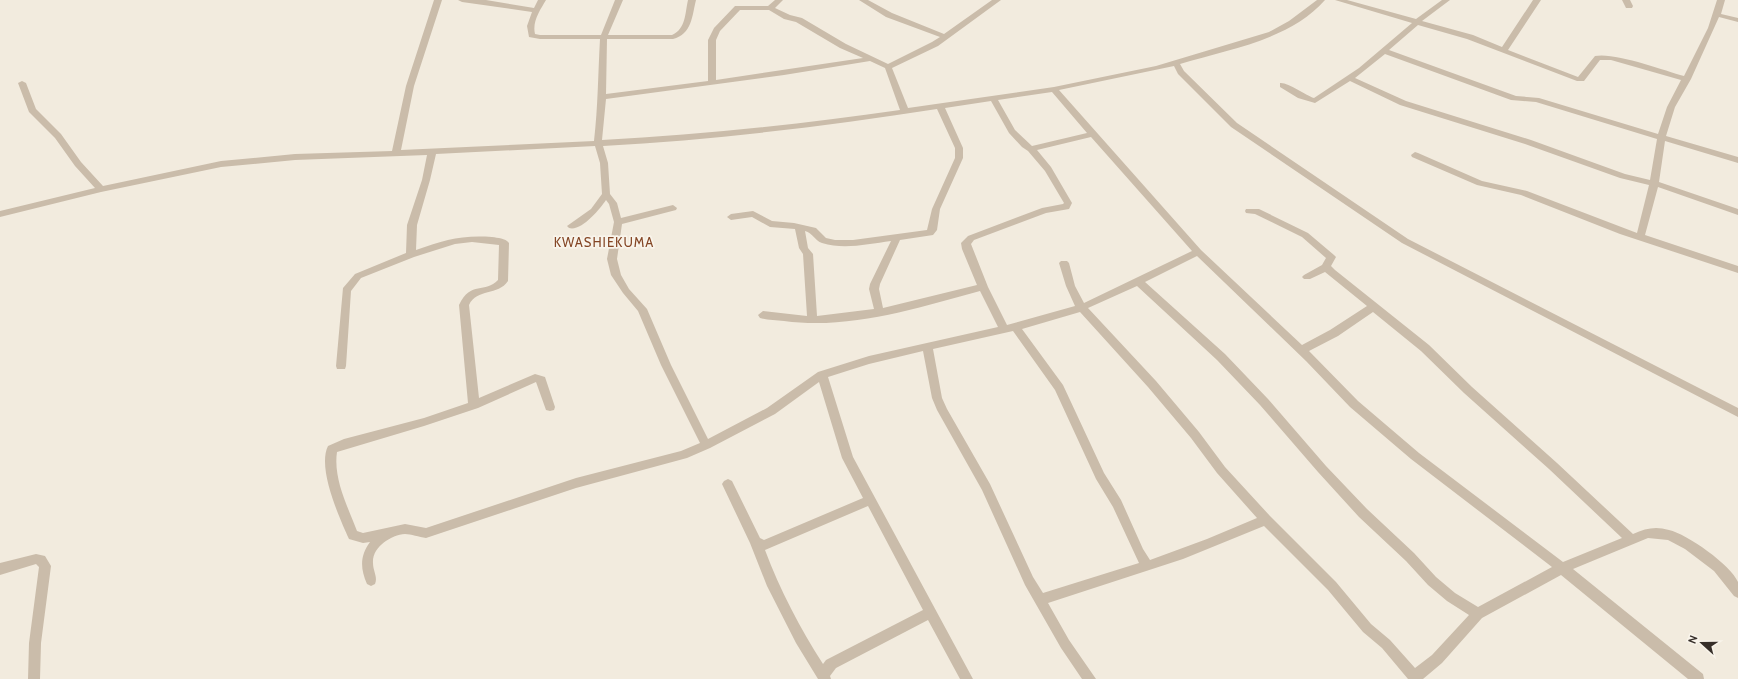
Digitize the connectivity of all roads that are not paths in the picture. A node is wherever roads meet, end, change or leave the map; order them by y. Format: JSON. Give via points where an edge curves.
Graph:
{"nodes":[{"id":1,"x":438,"y":0,"type":"edge"},
{"id":2,"x":462,"y":0,"type":"edge"},
{"id":3,"x":495,"y":0,"type":"edge"},
{"id":4,"x":542,"y":0,"type":"edge"},
{"id":5,"x":619,"y":0,"type":"edge"},
{"id":6,"x":692,"y":0,"type":"edge"},
{"id":7,"x":779,"y":0,"type":"edge"},
{"id":8,"x":863,"y":0,"type":"edge"},
{"id":9,"x":997,"y":0,"type":"edge"},
{"id":10,"x":1321,"y":0,"type":"edge"},
{"id":11,"x":1339,"y":0,"type":"edge"},
{"id":12,"x":1446,"y":0,"type":"edge"},
{"id":13,"x":1537,"y":0,"type":"edge"},
{"id":14,"x":1721,"y":0,"type":"edge"},
{"id":15,"x":485,"y":2,"type":"junction"},
{"id":16,"x":770,"y":8,"type":"junction"},
{"id":17,"x":536,"y":10,"type":"junction"},
{"id":18,"x":1718,"y":15,"type":"junction"},
{"id":19,"x":1738,"y":20,"type":"edge"},
{"id":20,"x":1418,"y":21,"type":"junction"},
{"id":21,"x":604,"y":36,"type":"junction"},
{"id":22,"x":946,"y":37,"type":"junction"},
{"id":23,"x":1385,"y":51,"type":"junction"},
{"id":24,"x":1503,"y":51,"type":"junction"},
{"id":25,"x":871,"y":59,"type":"junction"},
{"id":26,"x":1176,"y":63,"type":"junction"},
{"id":27,"x":888,"y":67,"type":"junction"},
{"id":28,"x":1349,"y":78,"type":"junction"},
{"id":29,"x":1687,"y":79,"type":"junction"},
{"id":30,"x":22,"y":83,"type":"dead end"},
{"id":31,"x":712,"y":83,"type":"junction"},
{"id":32,"x":1283,"y":85,"type":"dead end"},
{"id":33,"x":1054,"y":89,"type":"junction"},
{"id":34,"x":602,"y":97,"type":"junction"},
{"id":35,"x":993,"y":98,"type":"junction"},
{"id":36,"x":940,"y":106,"type":"junction"},
{"id":37,"x":905,"y":112,"type":"junction"},
{"id":38,"x":1092,"y":134,"type":"junction"},
{"id":39,"x":1661,"y":136,"type":"junction"},
{"id":40,"x":598,"y":143,"type":"junction"},
{"id":41,"x":1031,"y":149,"type":"junction"},
{"id":42,"x":432,"y":152,"type":"junction"},
{"id":43,"x":396,"y":153,"type":"junction"},
{"id":44,"x":1415,"y":155,"type":"dead end"},
{"id":45,"x":1738,"y":160,"type":"edge"},
{"id":46,"x":1654,"y":183,"type":"junction"},
{"id":47,"x":101,"y":189,"type":"junction"},
{"id":48,"x":606,"y":194,"type":"junction"},
{"id":49,"x":673,"y":208,"type":"dead end"},
{"id":50,"x":1249,"y":211,"type":"dead end"},
{"id":51,"x":1738,"y":212,"type":"edge"},
{"id":52,"x":0,"y":214,"type":"edge"},
{"id":53,"x":731,"y":217,"type":"dead end"},
{"id":54,"x":618,"y":222,"type":"junction"},
{"id":55,"x":572,"y":226,"type":"dead end"},
{"id":56,"x":799,"y":227,"type":"junction"},
{"id":57,"x":897,"y":236,"type":"junction"},
{"id":58,"x":1640,"y":237,"type":"junction"},
{"id":59,"x":1198,"y":252,"type":"junction"},
{"id":60,"x":411,"y":255,"type":"junction"},
{"id":61,"x":1064,"y":263,"type":"dead end"},
{"id":62,"x":1326,"y":267,"type":"junction"},
{"id":63,"x":1738,"y":270,"type":"edge"},
{"id":64,"x":1307,"y":277,"type":"dead end"},
{"id":65,"x":1137,"y":281,"type":"junction"},
{"id":66,"x":983,"y":287,"type":"junction"},
{"id":67,"x":1373,"y":307,"type":"junction"},
{"id":68,"x":1082,"y":308,"type":"junction"},
{"id":69,"x":879,"y":311,"type":"junction"},
{"id":70,"x":763,"y":315,"type":"dead end"},
{"id":71,"x":812,"y":320,"type":"junction"},
{"id":72,"x":1010,"y":328,"type":"junction"},
{"id":73,"x":927,"y":347,"type":"junction"},
{"id":74,"x":1301,"y":350,"type":"junction"},
{"id":75,"x":341,"y":366,"type":"dead end"},
{"id":76,"x":822,"y":375,"type":"junction"},
{"id":77,"x":474,"y":405,"type":"junction"},
{"id":78,"x":550,"y":407,"type":"dead end"},
{"id":79,"x":1738,"y":413,"type":"edge"},
{"id":80,"x":706,"y":445,"type":"junction"},
{"id":81,"x":728,"y":484,"type":"dead end"},
{"id":82,"x":870,"y":500,"type":"junction"},
{"id":83,"x":1266,"y":520,"type":"junction"},
{"id":84,"x":389,"y":532,"type":"junction"},
{"id":85,"x":1632,"y":540,"type":"junction"},
{"id":86,"x":756,"y":542,"type":"junction"},
{"id":87,"x":1147,"y":565,"type":"junction"},
{"id":88,"x":1562,"y":568,"type":"junction"},
{"id":89,"x":0,"y":569,"type":"edge"},
{"id":90,"x":371,"y":580,"type":"dead end"},
{"id":91,"x":1738,"y":592,"type":"edge"},
{"id":92,"x":1040,"y":600,"type":"junction"},
{"id":93,"x":931,"y":612,"type":"junction"},
{"id":94,"x":1478,"y":614,"type":"junction"},
{"id":95,"x":824,"y":677,"type":"edge"},
{"id":96,"x":1416,"y":678,"type":"edge"},
{"id":97,"x":34,"y":679,"type":"edge"},
{"id":98,"x":967,"y":679,"type":"edge"},
{"id":99,"x":1090,"y":679,"type":"edge"},
{"id":100,"x":1698,"y":679,"type":"edge"}],
"edges":[{"from":1,"to":43,"type":"street","via":[[410,86]]},
{"from":2,"to":15,"type":"street"},
{"from":3,"to":15,"type":"street"},
{"from":4,"to":17,"type":"street"},
{"from":5,"to":21,"type":"street"},
{"from":6,"to":21,"type":"street","via":[[686,27],[673,37]]},
{"from":7,"to":16,"type":"street"},
{"from":8,"to":22,"type":"street","via":[[889,15]]},
{"from":9,"to":22,"type":"street"},
{"from":10,"to":26,"type":"street","via":[[1292,23],[1272,34]]},
{"from":11,"to":20,"type":"street"},
{"from":12,"to":20,"type":"street"},
{"from":13,"to":24,"type":"street"},
{"from":14,"to":18,"type":"street"},
{"from":15,"to":17,"type":"street"},
{"from":16,"to":25,"type":"street","via":[[799,20]]},
{"from":16,"to":31,"type":"street","via":[[738,8],[717,30],[712,40]]},
{"from":17,"to":21,"type":"street","via":[[530,29],[532,35]]},
{"from":18,"to":19,"type":"street"},
{"from":18,"to":29,"type":"street"},
{"from":20,"to":23,"type":"street"},
{"from":20,"to":24,"type":"street","via":[[1470,37]]},
{"from":21,"to":34,"type":"street"},
{"from":22,"to":27,"type":"street"},
{"from":23,"to":28,"type":"street"},
{"from":23,"to":39,"type":"street","via":[[1514,98],[1536,100]]},
{"from":24,"to":29,"type":"street","via":[[1577,79],[1581,79],[1601,57]]},
{"from":25,"to":27,"type":"street"},
{"from":25,"to":31,"type":"street"},
{"from":26,"to":33,"type":"street"},
{"from":26,"to":79,"type":"street","via":[[1181,72],[1234,125],[1405,241]]},
{"from":27,"to":37,"type":"street"},
{"from":28,"to":32,"type":"street","via":[[1315,102]]},
{"from":28,"to":46,"type":"street","via":[[1402,103],[1528,142],[1623,176]]},
{"from":29,"to":39,"type":"street","via":[[1671,108]]},
{"from":30,"to":47,"type":"street","via":[[32,110],[58,136],[78,164]]},
{"from":31,"to":34,"type":"street"},
{"from":33,"to":35,"type":"street"},
{"from":33,"to":38,"type":"street"},
{"from":34,"to":40,"type":"street"},
{"from":35,"to":36,"type":"street"},
{"from":35,"to":41,"type":"street","via":[[1012,131]]},
{"from":36,"to":37,"type":"street"},
{"from":36,"to":57,"type":"street","via":[[959,148],[959,158],[936,209],[932,230]]},
{"from":37,"to":40,"type":"street","via":[[820,124],[660,140]]},
{"from":38,"to":41,"type":"street"},
{"from":38,"to":59,"type":"street"},
{"from":39,"to":45,"type":"street"},
{"from":39,"to":46,"type":"street"},
{"from":40,"to":42,"type":"street"},
{"from":40,"to":48,"type":"street","via":[[604,163]]},
{"from":41,"to":66,"type":"street","via":[[1048,169],[1068,203],[1066,207],[1045,210],[971,238],[966,243],[967,249]]},
{"from":42,"to":43,"type":"street"},
{"from":42,"to":60,"type":"street","via":[[412,225]]},
{"from":43,"to":47,"type":"street","via":[[296,157],[221,164]]},
{"from":44,"to":58,"type":"street","via":[[1480,183],[1510,189]]},
{"from":46,"to":51,"type":"street"},
{"from":46,"to":58,"type":"street"},
{"from":47,"to":52,"type":"street"},
{"from":48,"to":54,"type":"street","via":[[613,203]]},
{"from":48,"to":55,"type":"street","via":[[594,211]]},
{"from":49,"to":54,"type":"street"},
{"from":50,"to":62,"type":"street","via":[[1256,211],[1305,235],[1331,257]]},
{"from":53,"to":56,"type":"street","via":[[753,214],[770,224]]},
{"from":54,"to":80,"type":"street","via":[[612,260],[616,275],[642,309],[666,365]]},
{"from":56,"to":57,"type":"street","via":[[812,230],[823,240],[835,243],[853,243]]},
{"from":56,"to":71,"type":"street","via":[[808,254]]},
{"from":57,"to":69,"type":"street","via":[[875,284]]},
{"from":58,"to":63,"type":"street"},
{"from":59,"to":65,"type":"street"},
{"from":59,"to":74,"type":"street"},
{"from":60,"to":75,"type":"street","via":[[368,270],[348,286]]},
{"from":60,"to":77,"type":"street","via":[[464,239],[504,243],[503,281],[496,286],[474,292],[464,305]]},
{"from":61,"to":68,"type":"street","via":[[1068,282]]},
{"from":62,"to":64,"type":"street"},
{"from":62,"to":67,"type":"street","via":[[1367,298]]},
{"from":65,"to":68,"type":"street"},
{"from":65,"to":94,"type":"street","via":[[1221,357],[1348,496],[1432,581]]},
{"from":66,"to":69,"type":"street"},
{"from":66,"to":72,"type":"street"},
{"from":67,"to":74,"type":"street","via":[[1334,333]]},
{"from":67,"to":85,"type":"street","via":[[1425,348]]},
{"from":68,"to":72,"type":"street"},
{"from":68,"to":83,"type":"street","via":[[1152,384],[1221,470]]},
{"from":69,"to":71,"type":"street"},
{"from":70,"to":71,"type":"street"},
{"from":72,"to":73,"type":"street"},
{"from":72,"to":87,"type":"street","via":[[1059,388],[1100,476]]},
{"from":73,"to":76,"type":"street","via":[[875,358]]},
{"from":73,"to":92,"type":"street","via":[[937,398],[942,410],[986,487]]},
{"from":74,"to":88,"type":"street","via":[[1380,427]]},
{"from":76,"to":80,"type":"street","via":[[771,412]]},
{"from":76,"to":82,"type":"street","via":[[848,458]]},
{"from":77,"to":78,"type":"street","via":[[535,378],[544,384]]},
{"from":77,"to":84,"type":"street","via":[[332,449],[330,457],[337,493],[353,535],[363,538]]},
{"from":80,"to":84,"type":"street","via":[[672,458],[576,483],[432,531],[405,529]]},
{"from":81,"to":86,"type":"street"},
{"from":82,"to":86,"type":"street","via":[[764,545]]},
{"from":82,"to":93,"type":"street"},
{"from":83,"to":87,"type":"street","via":[[1224,539]]},
{"from":83,"to":96,"type":"street","via":[[1332,586],[1367,628],[1386,644]]},
{"from":84,"to":90,"type":"street","via":[[381,537],[367,560]]},
{"from":85,"to":88,"type":"street"},
{"from":85,"to":91,"type":"street","via":[[1648,533],[1669,535],[1689,545],[1718,567]]},
{"from":86,"to":95,"type":"street","via":[[771,582],[800,640]]},
{"from":87,"to":92,"type":"street"},
{"from":88,"to":94,"type":"street"},
{"from":88,"to":100,"type":"street"},
{"from":89,"to":97,"type":"street","via":[[36,559],[41,560],[45,566],[35,643]]},
{"from":92,"to":99,"type":"street","via":[[1065,644]]},
{"from":93,"to":95,"type":"street","via":[[831,664]]},
{"from":93,"to":98,"type":"street"},
{"from":94,"to":96,"type":"street"}]}
